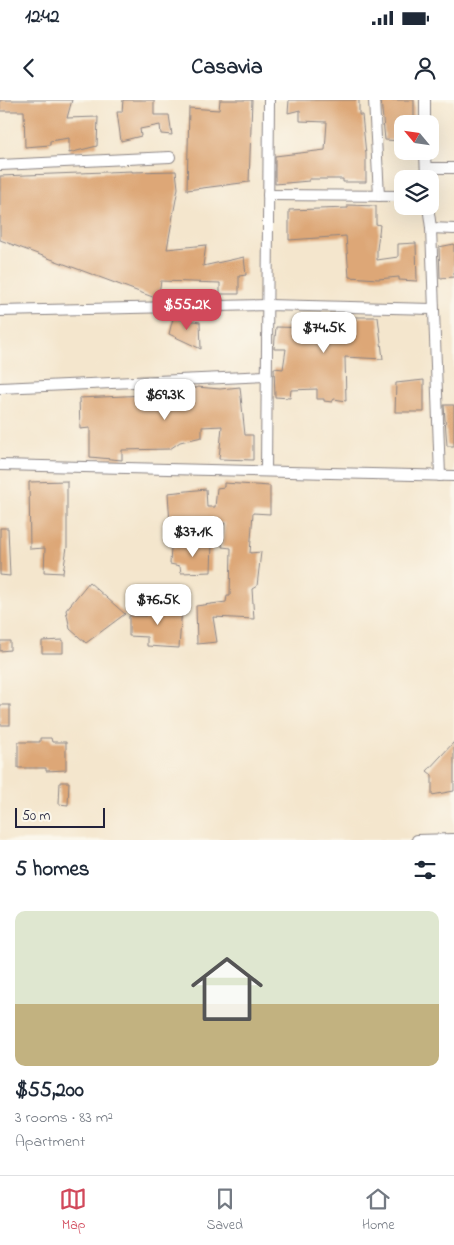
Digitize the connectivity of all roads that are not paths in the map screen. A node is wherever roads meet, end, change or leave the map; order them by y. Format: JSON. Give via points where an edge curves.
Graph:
{"nodes":[{"id":1,"x":269,"y":100,"type":"edge"},
{"id":2,"x":374,"y":100,"type":"edge"},
{"id":3,"x":425,"y":100,"type":"edge"},
{"id":4,"x":425,"y":115,"type":"edge"},
{"id":5,"x":170,"y":157,"type":"dead end"},
{"id":6,"x":0,"y":165,"type":"edge"},
{"id":7,"x":454,"y":168,"type":"edge"},
{"id":8,"x":439,"y":171,"type":"edge"},
{"id":9,"x":268,"y":195,"type":"junction"},
{"id":10,"x":379,"y":196,"type":"junction"},
{"id":11,"x":394,"y":196,"type":"edge"},
{"id":12,"x":429,"y":215,"type":"edge"},
{"id":13,"x":431,"y":228,"type":"junction"},
{"id":14,"x":454,"y":229,"type":"edge"},
{"id":15,"x":267,"y":305,"type":"junction"},
{"id":16,"x":433,"y":309,"type":"junction"},
{"id":17,"x":0,"y":311,"type":"edge"},
{"id":18,"x":266,"y":376,"type":"junction"},
{"id":19,"x":0,"y":388,"type":"edge"},
{"id":20,"x":0,"y":465,"type":"edge"},
{"id":21,"x":266,"y":471,"type":"junction"},
{"id":22,"x":440,"y":476,"type":"junction"},
{"id":23,"x":454,"y":476,"type":"edge"},
{"id":24,"x":454,"y":839,"type":"edge"},
{"id":25,"x":416,"y":840,"type":"edge"}],
"edges":[{"from":1,"to":9,"type":"street"},
{"from":2,"to":10,"type":"street"},
{"from":3,"to":4,"type":"street"},
{"from":5,"to":6,"type":"street"},
{"from":7,"to":8,"type":"street"},
{"from":9,"to":10,"type":"street"},
{"from":9,"to":15,"type":"street"},
{"from":10,"to":11,"type":"street"},
{"from":12,"to":13,"type":"street"},
{"from":13,"to":14,"type":"street"},
{"from":13,"to":16,"type":"street"},
{"from":15,"to":16,"type":"street"},
{"from":15,"to":17,"type":"street"},
{"from":15,"to":18,"type":"street"},
{"from":16,"to":22,"type":"street"},
{"from":18,"to":19,"type":"street"},
{"from":18,"to":21,"type":"street"},
{"from":20,"to":21,"type":"street"},
{"from":21,"to":22,"type":"street"},
{"from":22,"to":23,"type":"street"},
{"from":24,"to":25,"type":"street"}]}
